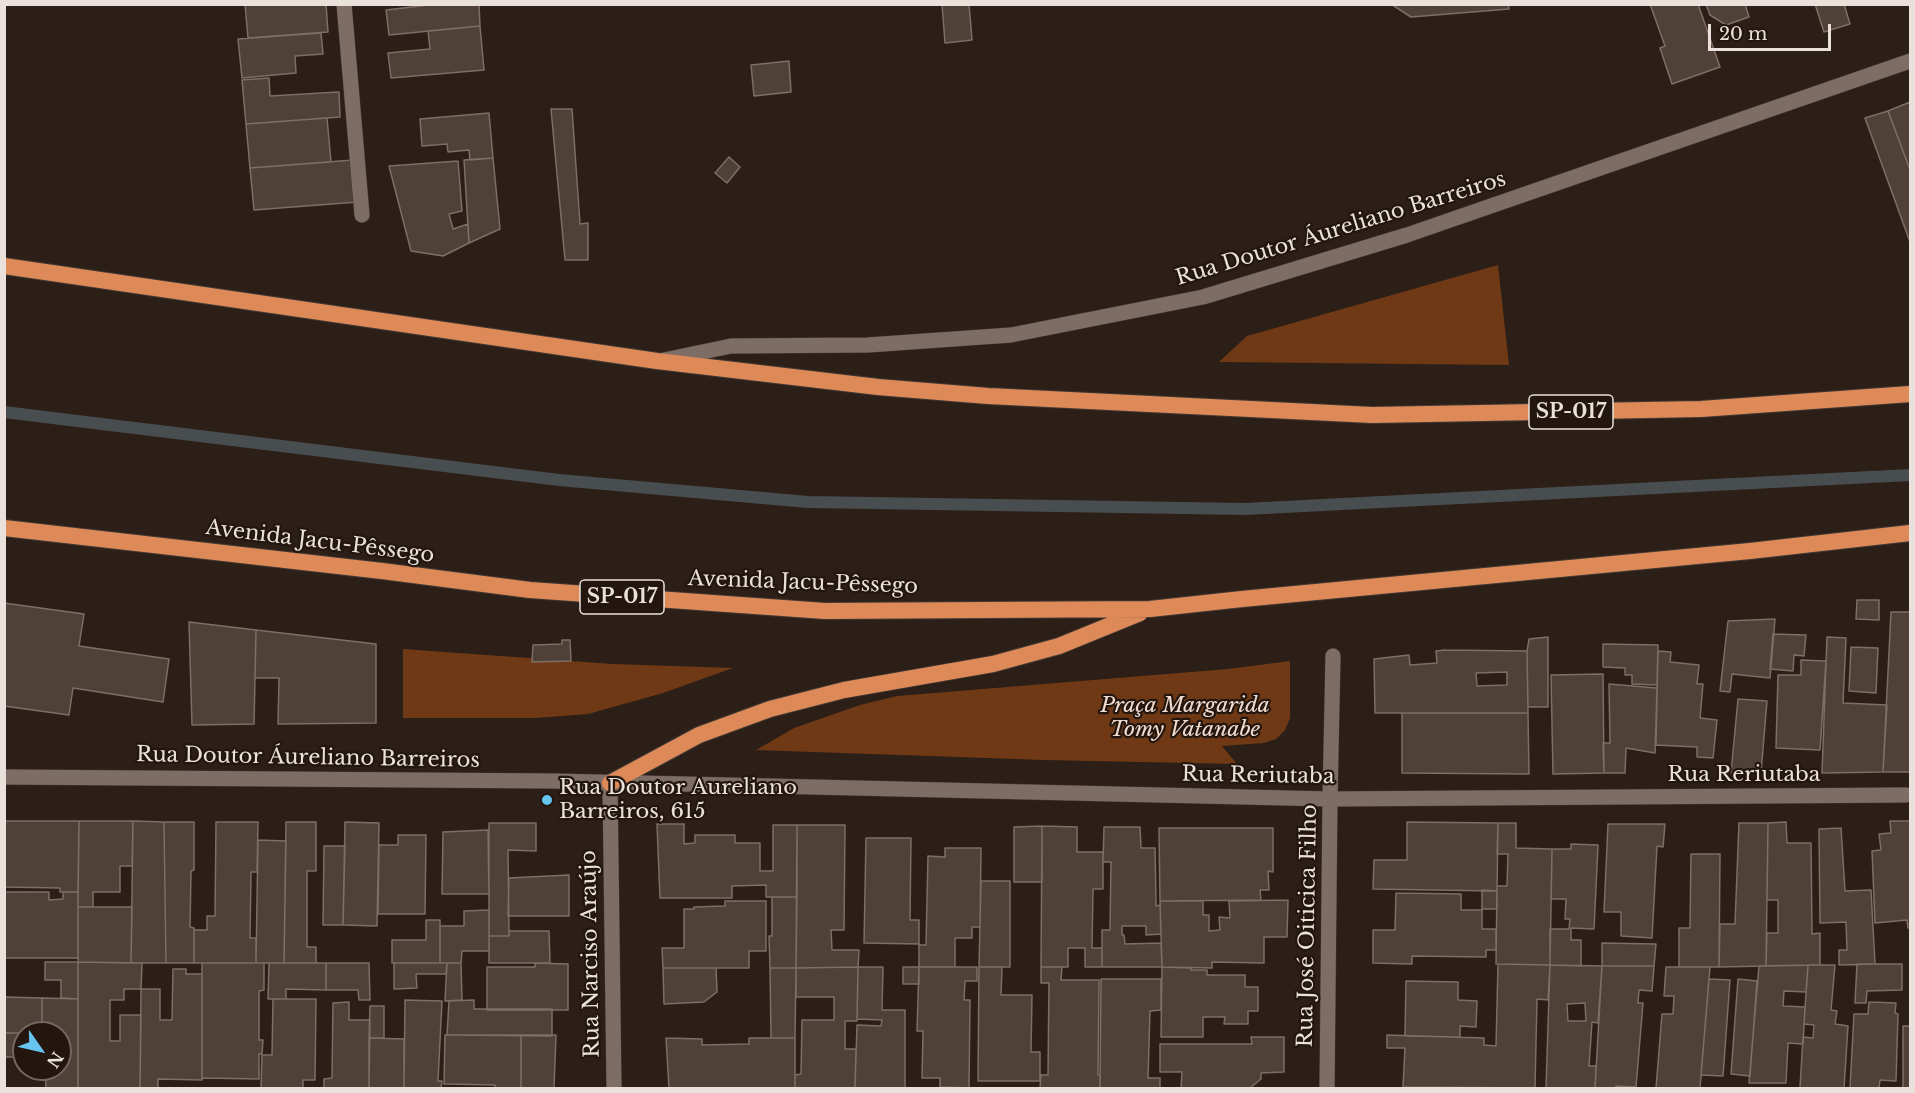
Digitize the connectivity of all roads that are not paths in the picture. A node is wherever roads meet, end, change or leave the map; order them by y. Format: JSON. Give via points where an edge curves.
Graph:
{"nodes":[{"id":1,"x":344,"y":4,"type":"edge"},
{"id":2,"x":1911,"y":61,"type":"edge"},
{"id":3,"x":362,"y":215,"type":"dead end"},
{"id":4,"x":4,"y":266,"type":"edge"},
{"id":5,"x":657,"y":361,"type":"junction"},
{"id":6,"x":1911,"y":393,"type":"edge"},
{"id":7,"x":4,"y":528,"type":"edge"},
{"id":8,"x":1911,"y":533,"type":"edge"},
{"id":9,"x":1150,"y":609,"type":"junction"},
{"id":10,"x":1333,"y":656,"type":"dead end"},
{"id":11,"x":4,"y":777,"type":"edge"},
{"id":12,"x":610,"y":783,"type":"junction"},
{"id":13,"x":1906,"y":795,"type":"dead end"},
{"id":14,"x":1330,"y":799,"type":"junction"},
{"id":15,"x":614,"y":1089,"type":"edge"},
{"id":16,"x":1327,"y":1089,"type":"edge"}],
"edges":[{"from":1,"to":3,"type":"street"},
{"from":2,"to":5,"type":"street","name":"Rua Doutor Áureliano Barreiros","via":[[1407,235],[1203,297],[1011,334],[868,345],[731,346]]},
{"from":4,"to":5,"type":"highway","number":"SP-017"},
{"from":5,"to":6,"type":"highway","number":"SP-017","via":[[988,396],[1372,416],[1689,410]]},
{"from":7,"to":9,"type":"highway","name":"Avenida Jacu-Pêssego","number":"SP-017","via":[[530,590],[652,599],[825,611]]},
{"from":8,"to":9,"type":"highway","name":"Avenida Jacu-Pêssego","number":"SP-017"},
{"from":9,"to":12,"type":"highway","via":[[1059,646],[993,664],[844,690],[770,709],[699,735]]},
{"from":10,"to":14,"type":"street","name":"Rua José Oiticica Filho"},
{"from":11,"to":12,"type":"street","name":"Rua Doutor Áureliano Barreiros"},
{"from":12,"to":14,"type":"street","name":"Rua Reriutaba"},
{"from":12,"to":15,"type":"street","name":"Rua Narciso Araújo"},
{"from":13,"to":14,"type":"street","name":"Rua Reriutaba"},
{"from":14,"to":16,"type":"street","name":"Rua José Oiticica Filho"}]}
